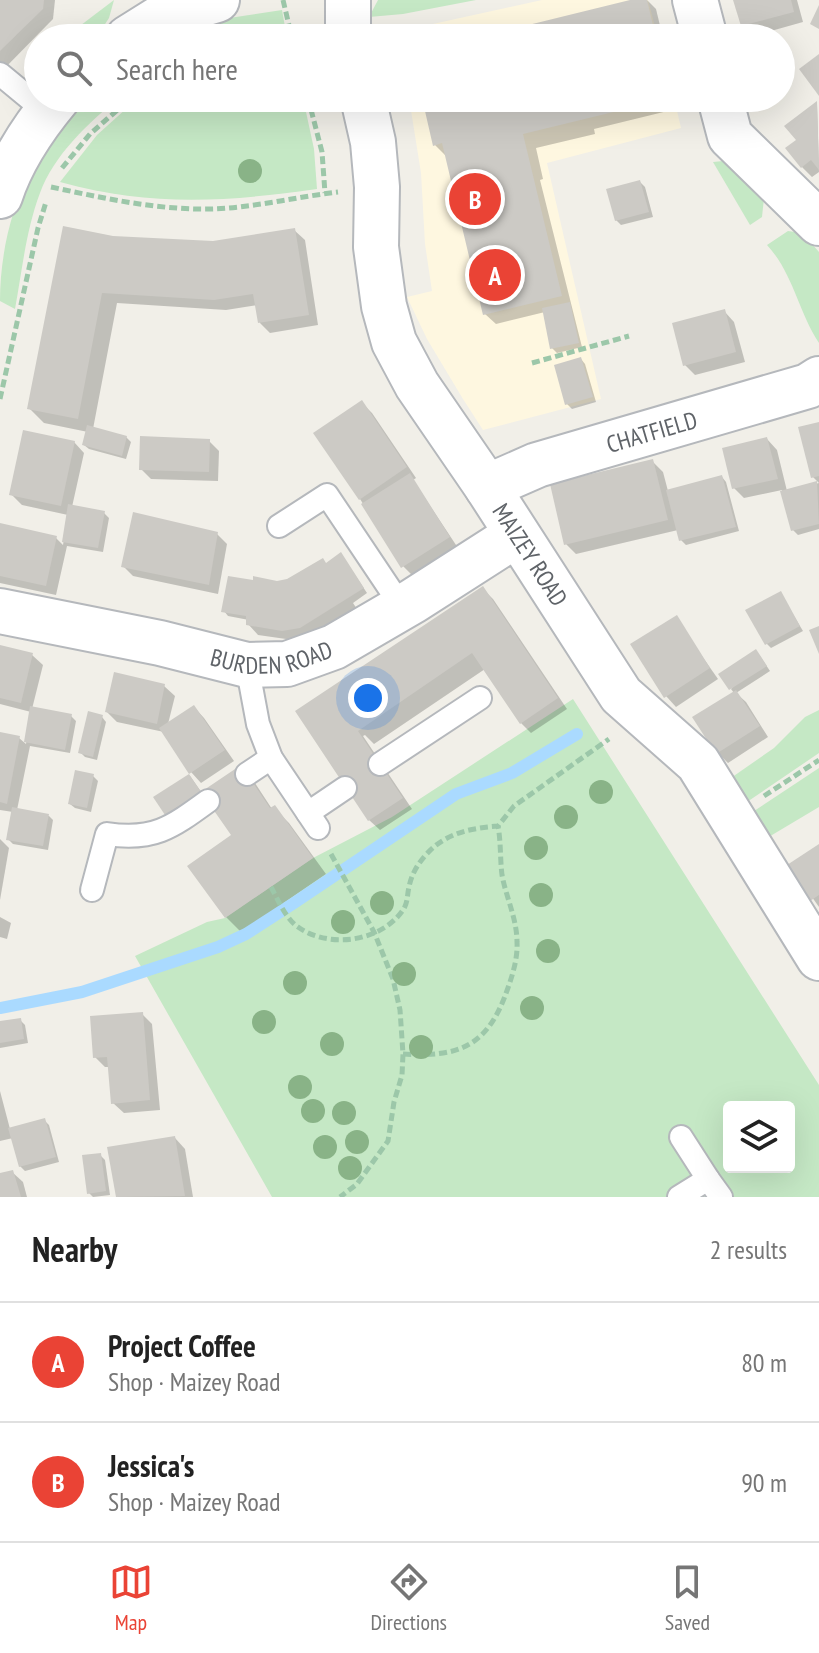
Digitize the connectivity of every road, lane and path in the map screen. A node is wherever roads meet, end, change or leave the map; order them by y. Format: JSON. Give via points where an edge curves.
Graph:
{"nodes":[{"id":1,"x":217,"y":0,"type":"edge"},
{"id":2,"x":283,"y":0,"type":"edge"},
{"id":3,"x":348,"y":0,"type":"edge"},
{"id":4,"x":695,"y":0,"type":"edge"},
{"id":5,"x":148,"y":18,"type":"edge"},
{"id":6,"x":289,"y":24,"type":"edge"},
{"id":7,"x":348,"y":24,"type":"edge"},
{"id":8,"x":701,"y":24,"type":"edge"},
{"id":9,"x":0,"y":74,"type":"edge"},
{"id":10,"x":24,"y":88,"type":"edge"},
{"id":11,"x":47,"y":112,"type":"edge"},
{"id":12,"x":115,"y":112,"type":"edge"},
{"id":13,"x":312,"y":112,"type":"edge"},
{"id":14,"x":366,"y":112,"type":"edge"},
{"id":15,"x":724,"y":112,"type":"edge"},
{"id":16,"x":51,"y":187,"type":"junction"},
{"id":17,"x":377,"y":187,"type":"junction"},
{"id":18,"x":325,"y":193,"type":"junction"},
{"id":19,"x":0,"y":196,"type":"edge"},
{"id":20,"x":819,"y":223,"type":"edge"},
{"id":21,"x":629,"y":336,"type":"dead end"},
{"id":22,"x":532,"y":363,"type":"dead end"},
{"id":23,"x":819,"y":379,"type":"edge"},
{"id":24,"x":0,"y":399,"type":"edge"},
{"id":25,"x":487,"y":487,"type":"junction"},
{"id":26,"x":279,"y":526,"type":"dead end"},
{"id":27,"x":516,"y":535,"type":"junction"},
{"id":28,"x":402,"y":607,"type":"junction"},
{"id":29,"x":0,"y":611,"type":"edge"},
{"id":30,"x":247,"y":665,"type":"junction"},
{"id":31,"x":480,"y":698,"type":"dead end"},
{"id":32,"x":641,"y":714,"type":"junction"},
{"id":33,"x":271,"y":758,"type":"junction"},
{"id":34,"x":819,"y":760,"type":"edge"},
{"id":35,"x":380,"y":764,"type":"dead end"},
{"id":36,"x":247,"y":774,"type":"dead end"},
{"id":37,"x":345,"y":788,"type":"dead end"},
{"id":38,"x":208,"y":801,"type":"dead end"},
{"id":39,"x":733,"y":817,"type":"junction"},
{"id":40,"x":498,"y":826,"type":"junction"},
{"id":41,"x":331,"y":855,"type":"dead end"},
{"id":42,"x":271,"y":887,"type":"dead end"},
{"id":43,"x":92,"y":890,"type":"dead end"},
{"id":44,"x":374,"y":932,"type":"junction"},
{"id":45,"x":819,"y":958,"type":"edge"},
{"id":46,"x":403,"y":1054,"type":"junction"},
{"id":47,"x":681,"y":1137,"type":"dead end"},
{"id":48,"x":715,"y":1188,"type":"edge"},
{"id":49,"x":340,"y":1197,"type":"edge"},
{"id":50,"x":679,"y":1197,"type":"edge"}],
"edges":[{"from":1,"to":5,"type":"street"},
{"from":2,"to":6,"type":"path"},
{"from":3,"to":7,"type":"street"},
{"from":4,"to":8,"type":"street"},
{"from":9,"to":10,"type":"lane"},
{"from":11,"to":19,"type":"street","via":[[17,155]]},
{"from":12,"to":16,"type":"path","via":[[90,134]]},
{"from":13,"to":18,"type":"path"},
{"from":14,"to":17,"type":"street","name":"MAIZEY ROAD"},
{"from":15,"to":20,"type":"street","via":[[730,136]]},
{"from":16,"to":18,"type":"path","via":[[172,208],[213,209]]},
{"from":16,"to":24,"type":"path"},
{"from":17,"to":18,"type":"path"},
{"from":17,"to":25,"type":"street","name":"MAIZEY ROAD","via":[[376,247],[394,342]]},
{"from":21,"to":22,"type":"path"},
{"from":23,"to":25,"type":"street","name":"CHATFIELD","via":[[537,465]]},
{"from":25,"to":27,"type":"street","name":"MAIZEY ROAD"},
{"from":26,"to":28,"type":"lane","via":[[327,495]]},
{"from":27,"to":28,"type":"street","name":"BURDEN ROAD"},
{"from":27,"to":32,"type":"street","name":"MAIZEY ROAD","via":[[621,695]]},
{"from":28,"to":30,"type":"street","name":"BURDEN ROAD","via":[[334,647],[287,664]]},
{"from":29,"to":30,"type":"street","name":"BURDEN ROAD"},
{"from":30,"to":33,"type":"lane","via":[[258,724]]},
{"from":31,"to":35,"type":"lane"},
{"from":32,"to":39,"type":"street","name":"MAIZEY ROAD","via":[[698,763]]},
{"from":32,"to":40,"type":"path","via":[[514,806]]},
{"from":33,"to":36,"type":"lane"},
{"from":33,"to":37,"type":"lane","via":[[313,820]]},
{"from":34,"to":39,"type":"path"},
{"from":38,"to":43,"type":"lane","via":[[151,836],[107,834]]},
{"from":39,"to":45,"type":"street","name":"MAIZEY ROAD"},
{"from":40,"to":44,"type":"path","via":[[467,829],[435,846],[412,875],[407,906]]},
{"from":40,"to":46,"type":"path","via":[[517,942],[498,1015],[467,1047]]},
{"from":41,"to":44,"type":"path"},
{"from":42,"to":44,"type":"path","via":[[296,926],[325,939],[351,941]]},
{"from":44,"to":46,"type":"path","via":[[393,979]]},
{"from":46,"to":49,"type":"path","via":[[388,1141],[357,1184]]},
{"from":47,"to":48,"type":"lane"},
{"from":48,"to":50,"type":"lane"}]}
